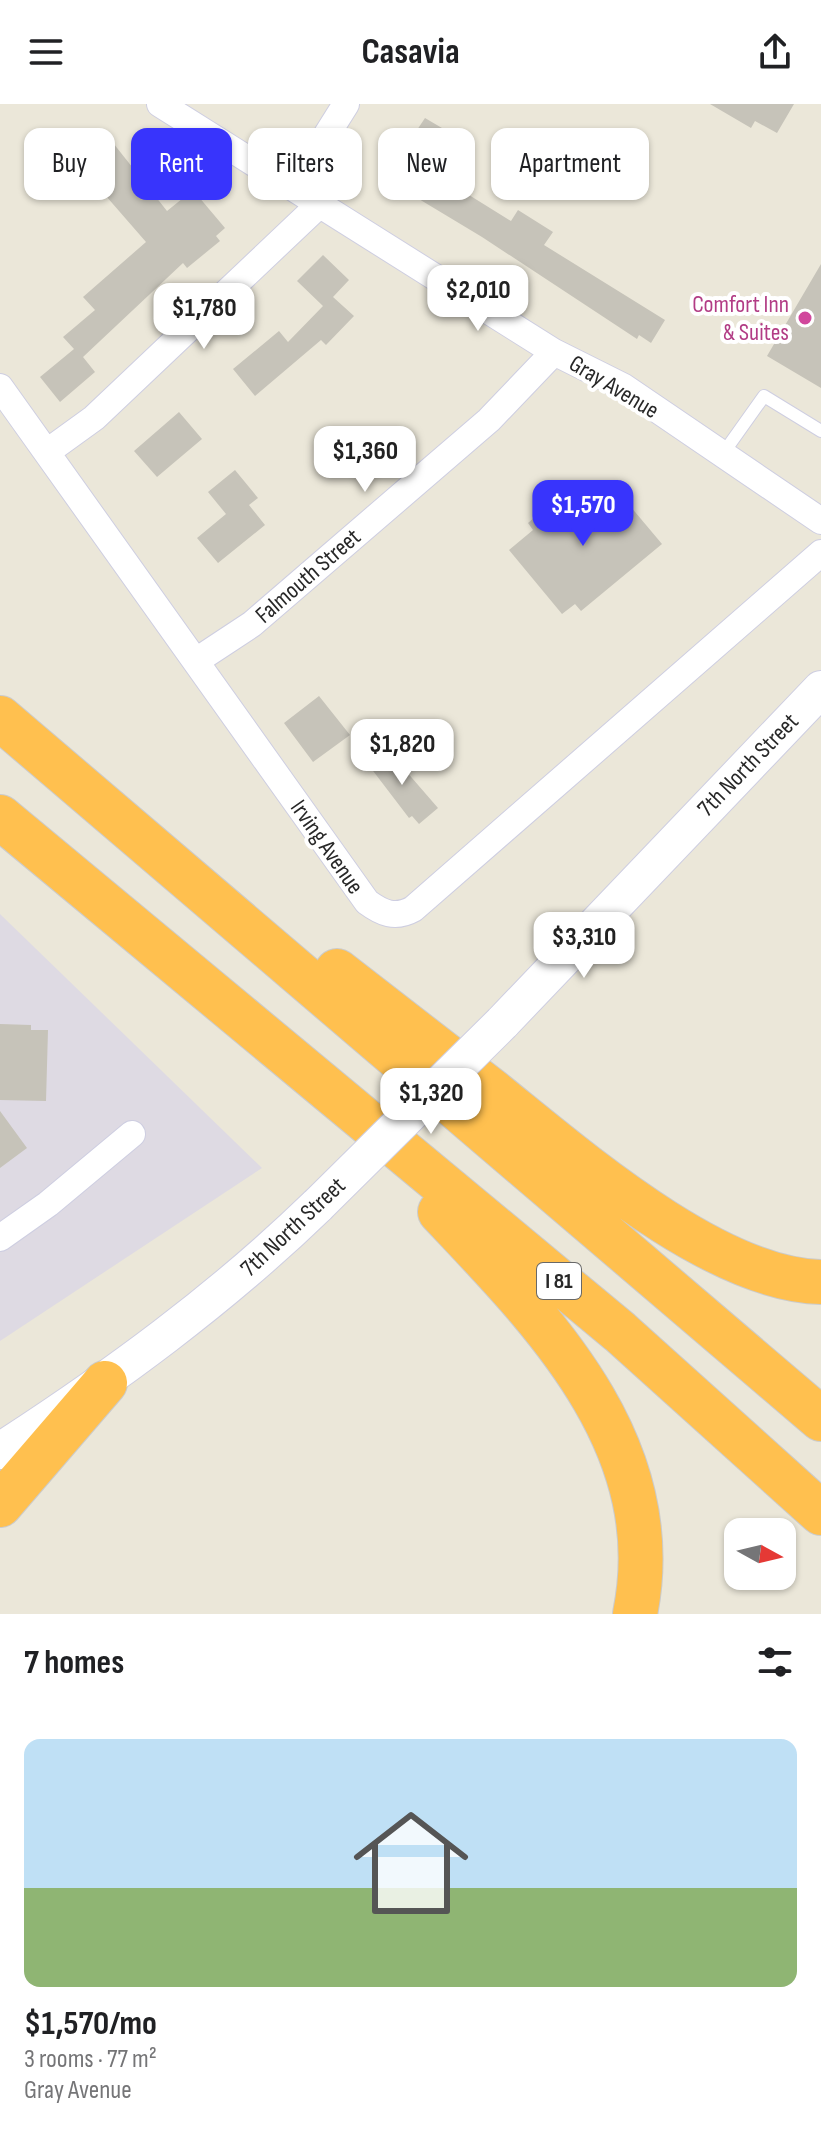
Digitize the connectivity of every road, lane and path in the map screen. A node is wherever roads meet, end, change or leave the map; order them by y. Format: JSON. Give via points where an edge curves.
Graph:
{"nodes":[{"id":1,"x":160,"y":104,"type":"edge"},
{"id":2,"x":346,"y":104,"type":"edge"},
{"id":3,"x":331,"y":128,"type":"edge"},
{"id":4,"x":248,"y":159,"type":"edge"},
{"id":5,"x":314,"y":200,"type":"edge"},
{"id":6,"x":320,"y":204,"type":"junction"},
{"id":7,"x":554,"y":352,"type":"junction"},
{"id":8,"x":0,"y":387,"type":"edge"},
{"id":9,"x":821,"y":431,"type":"edge"},
{"id":10,"x":47,"y":452,"type":"junction"},
{"id":11,"x":722,"y":455,"type":"junction"},
{"id":12,"x":821,"y":521,"type":"edge"},
{"id":13,"x":821,"y":553,"type":"edge"},
{"id":14,"x":196,"y":661,"type":"junction"},
{"id":15,"x":821,"y":689,"type":"edge"},
{"id":16,"x":0,"y":716,"type":"edge"},
{"id":17,"x":0,"y":817,"type":"edge"},
{"id":18,"x":292,"y":1056,"type":"junction"},
{"id":19,"x":132,"y":1134,"type":"dead end"},
{"id":20,"x":0,"y":1238,"type":"edge"},
{"id":21,"x":821,"y":1282,"type":"edge"},
{"id":22,"x":105,"y":1383,"type":"junction"},
{"id":23,"x":821,"y":1419,"type":"edge"},
{"id":24,"x":0,"y":1451,"type":"edge"},
{"id":25,"x":0,"y":1505,"type":"edge"},
{"id":26,"x":821,"y":1513,"type":"edge"},
{"id":27,"x":635,"y":1614,"type":"edge"}],
"edges":[{"from":1,"to":4,"type":"street","name":"Gray Avenue"},
{"from":2,"to":3,"type":"street"},
{"from":5,"to":6,"type":"street","name":"Gray Avenue"},
{"from":6,"to":7,"type":"street","name":"Gray Avenue"},
{"from":6,"to":10,"type":"street","via":[[94,418]]},
{"from":7,"to":11,"type":"street","name":"Gray Avenue","via":[[624,387]]},
{"from":7,"to":14,"type":"street","name":"Falmouth Street","via":[[489,420],[252,624]]},
{"from":8,"to":10,"type":"street","name":"Irving Avenue"},
{"from":9,"to":11,"type":"lane","via":[[764,396]]},
{"from":10,"to":14,"type":"street","name":"Irving Avenue"},
{"from":11,"to":12,"type":"street","name":"Gray Avenue"},
{"from":13,"to":14,"type":"street","name":"Irving Avenue","via":[[487,848],[402,915],[382,913],[367,902]]},
{"from":15,"to":22,"type":"street","name":"7th North Street","bridge":true,"via":[[502,1023],[263,1259]]},
{"from":16,"to":21,"type":"highway","via":[[663,1220],[719,1252],[770,1272]]},
{"from":16,"to":23,"type":"highway"},
{"from":17,"to":18,"type":"highway","number":"I 81"},
{"from":18,"to":26,"type":"highway","number":"I 81","via":[[620,1332]]},
{"from":18,"to":27,"type":"highway","via":[[566,1351],[605,1416],[631,1488],[639,1537]]},
{"from":19,"to":20,"type":"street"},
{"from":22,"to":24,"type":"street","name":"7th North Street"},
{"from":22,"to":25,"type":"highway"}]}
